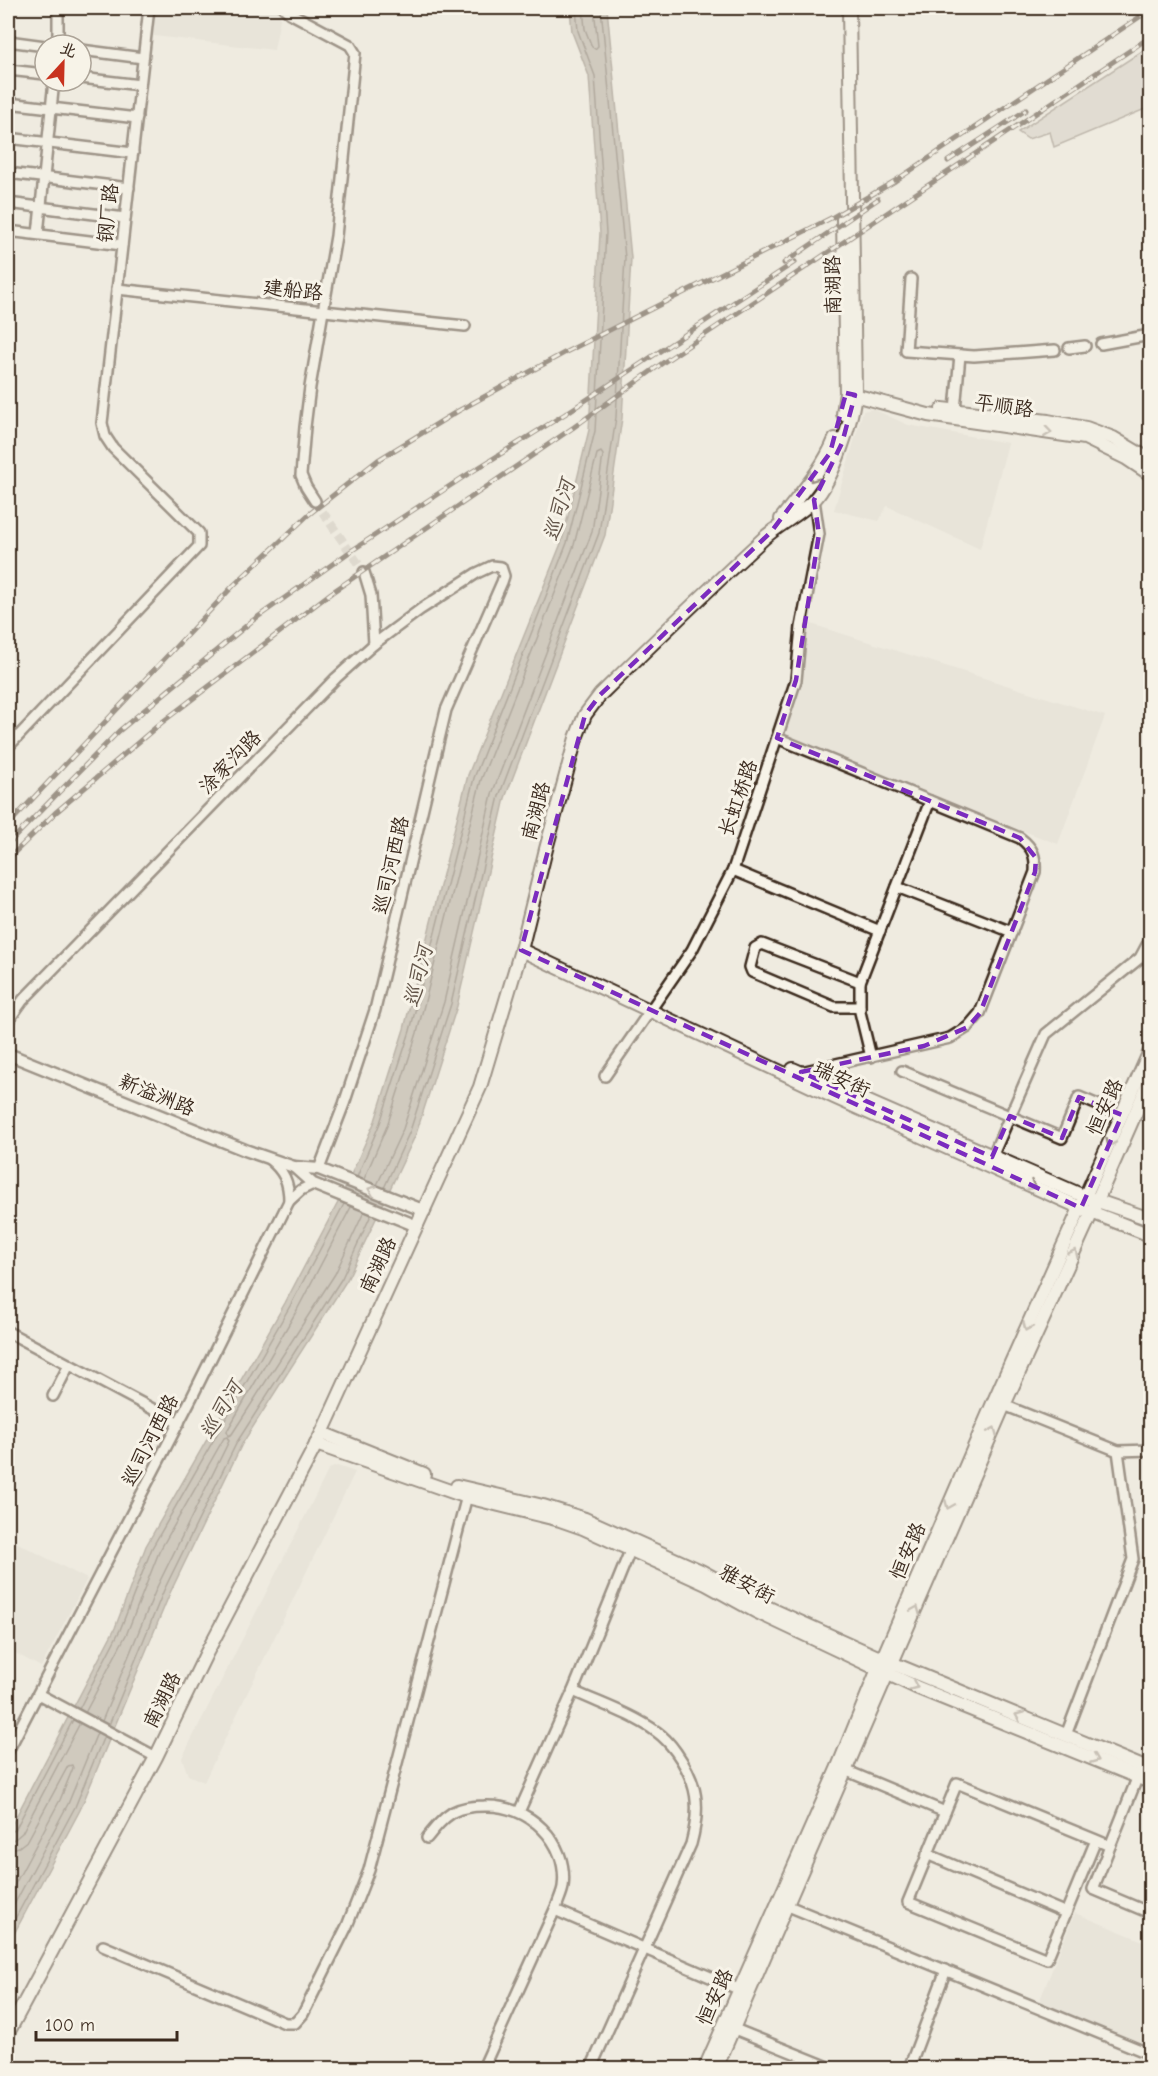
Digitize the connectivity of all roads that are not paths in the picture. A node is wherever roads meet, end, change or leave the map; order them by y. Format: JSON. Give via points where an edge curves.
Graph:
{"nodes":[{"id":1,"x":58,"y":8,"type":"edge"},
{"id":2,"x":149,"y":8,"type":"edge"},
{"id":3,"x":284,"y":8,"type":"edge"},
{"id":4,"x":841,"y":8,"type":"edge"},
{"id":5,"x":849,"y":8,"type":"edge"},
{"id":6,"x":58,"y":33,"type":"edge"},
{"id":7,"x":8,"y":41,"type":"edge"},
{"id":8,"x":33,"y":44,"type":"edge"},
{"id":9,"x":93,"y":52,"type":"edge"},
{"id":10,"x":143,"y":58,"type":"junction"},
{"id":11,"x":8,"y":70,"type":"edge"},
{"id":12,"x":33,"y":73,"type":"edge"},
{"id":13,"x":93,"y":79,"type":"edge"},
{"id":14,"x":140,"y":85,"type":"junction"},
{"id":15,"x":53,"y":93,"type":"edge"},
{"id":16,"x":8,"y":103,"type":"edge"},
{"id":17,"x":52,"y":108,"type":"junction"},
{"id":18,"x":137,"y":117,"type":"junction"},
{"id":19,"x":8,"y":138,"type":"edge"},
{"id":20,"x":48,"y":143,"type":"junction"},
{"id":21,"x":133,"y":153,"type":"junction"},
{"id":22,"x":8,"y":173,"type":"edge"},
{"id":23,"x":44,"y":177,"type":"junction"},
{"id":24,"x":129,"y":188,"type":"junction"},
{"id":25,"x":8,"y":203,"type":"edge"},
{"id":26,"x":41,"y":207,"type":"junction"},
{"id":27,"x":125,"y":218,"type":"junction"},
{"id":28,"x":8,"y":231,"type":"edge"},
{"id":29,"x":38,"y":234,"type":"junction"},
{"id":30,"x":122,"y":245,"type":"junction"},
{"id":31,"x":911,"y":279,"type":"dead end"},
{"id":32,"x":117,"y":289,"type":"junction"},
{"id":33,"x":322,"y":311,"type":"junction"},
{"id":34,"x":465,"y":326,"type":"dead end"},
{"id":35,"x":1150,"y":335,"type":"edge"},
{"id":36,"x":1101,"y":344,"type":"dead end"},
{"id":37,"x":1085,"y":346,"type":"dead end"},
{"id":38,"x":1069,"y":348,"type":"dead end"},
{"id":39,"x":1055,"y":350,"type":"dead end"},
{"id":40,"x":960,"y":355,"type":"junction"},
{"id":41,"x":851,"y":391,"type":"junction"},
{"id":42,"x":955,"y":411,"type":"junction"},
{"id":43,"x":1150,"y":460,"type":"edge"},
{"id":44,"x":1150,"y":474,"type":"edge"},
{"id":45,"x":814,"y":500,"type":"junction"},
{"id":46,"x":315,"y":501,"type":"tunnel mouth"},
{"id":47,"x":771,"y":532,"type":"junction"},
{"id":48,"x":504,"y":571,"type":"joint"},
{"id":49,"x":364,"y":572,"type":"tunnel mouth"},
{"id":50,"x":374,"y":644,"type":"junction"},
{"id":51,"x":777,"y":738,"type":"junction"},
{"id":52,"x":8,"y":747,"type":"edge"},
{"id":53,"x":930,"y":801,"type":"junction"},
{"id":54,"x":733,"y":870,"type":"junction"},
{"id":55,"x":897,"y":887,"type":"junction"},
{"id":56,"x":880,"y":931,"type":"junction"},
{"id":57,"x":1012,"y":932,"type":"junction"},
{"id":58,"x":1149,"y":942,"type":"edge"},
{"id":59,"x":522,"y":946,"type":"junction"},
{"id":60,"x":860,"y":982,"type":"junction"},
{"id":61,"x":860,"y":1007,"type":"junction"},
{"id":62,"x":653,"y":1008,"type":"junction"},
{"id":63,"x":8,"y":1021,"type":"edge"},
{"id":64,"x":1150,"y":1051,"type":"edge"},
{"id":65,"x":8,"y":1054,"type":"edge"},
{"id":66,"x":872,"y":1057,"type":"junction"},
{"id":67,"x":902,"y":1071,"type":"dead end"},
{"id":68,"x":801,"y":1072,"type":"junction"},
{"id":69,"x":605,"y":1076,"type":"dead end"},
{"id":70,"x":1150,"y":1080,"type":"edge"},
{"id":71,"x":1122,"y":1115,"type":"junction"},
{"id":72,"x":1010,"y":1116,"type":"junction"},
{"id":73,"x":992,"y":1157,"type":"junction"},
{"id":74,"x":267,"y":1158,"type":"junction"},
{"id":75,"x":294,"y":1167,"type":"junction"},
{"id":76,"x":319,"y":1169,"type":"junction"},
{"id":77,"x":313,"y":1184,"type":"junction"},
{"id":78,"x":289,"y":1201,"type":"junction"},
{"id":79,"x":1089,"y":1205,"type":"junction"},
{"id":80,"x":424,"y":1211,"type":"junction"},
{"id":81,"x":1150,"y":1219,"type":"edge"},
{"id":82,"x":417,"y":1226,"type":"junction"},
{"id":83,"x":1150,"y":1235,"type":"edge"},
{"id":84,"x":8,"y":1332,"type":"edge"},
{"id":85,"x":69,"y":1365,"type":"junction"},
{"id":86,"x":52,"y":1396,"type":"dead end"},
{"id":87,"x":999,"y":1403,"type":"junction"},
{"id":88,"x":179,"y":1423,"type":"junction"},
{"id":89,"x":319,"y":1439,"type":"junction"},
{"id":90,"x":1150,"y":1450,"type":"edge"},
{"id":91,"x":1118,"y":1451,"type":"junction"},
{"id":92,"x":468,"y":1493,"type":"junction"},
{"id":93,"x":632,"y":1546,"type":"junction"},
{"id":94,"x":885,"y":1666,"type":"junction"},
{"id":95,"x":573,"y":1691,"type":"junction"},
{"id":96,"x":38,"y":1694,"type":"junction"},
{"id":97,"x":1066,"y":1735,"type":"junction"},
{"id":98,"x":8,"y":1751,"type":"edge"},
{"id":99,"x":156,"y":1757,"type":"junction"},
{"id":100,"x":842,"y":1769,"type":"junction"},
{"id":101,"x":1144,"y":1771,"type":"edge"},
{"id":102,"x":1150,"y":1782,"type":"edge"},
{"id":103,"x":519,"y":1812,"type":"junction"},
{"id":104,"x":945,"y":1812,"type":"junction"},
{"id":105,"x":427,"y":1838,"type":"dead end"},
{"id":106,"x":1096,"y":1840,"type":"junction"},
{"id":107,"x":1110,"y":1846,"type":"junction"},
{"id":108,"x":927,"y":1854,"type":"junction"},
{"id":109,"x":783,"y":1904,"type":"junction"},
{"id":110,"x":555,"y":1910,"type":"junction"},
{"id":111,"x":1066,"y":1913,"type":"junction"},
{"id":112,"x":1150,"y":1913,"type":"edge"},
{"id":113,"x":103,"y":1946,"type":"dead end"},
{"id":114,"x":645,"y":1947,"type":"junction"},
{"id":115,"x":946,"y":1970,"type":"junction"},
{"id":116,"x":744,"y":1991,"type":"junction"},
{"id":117,"x":729,"y":2027,"type":"junction"},
{"id":118,"x":8,"y":2033,"type":"edge"},
{"id":119,"x":1150,"y":2054,"type":"edge"},
{"id":120,"x":483,"y":2068,"type":"edge"},
{"id":121,"x":591,"y":2068,"type":"edge"},
{"id":122,"x":705,"y":2068,"type":"edge"},
{"id":123,"x":716,"y":2068,"type":"edge"},
{"id":124,"x":831,"y":2068,"type":"edge"},
{"id":125,"x":909,"y":2068,"type":"edge"}],
"edges":[{"from":1,"to":6,"type":"street"},
{"from":2,"to":10,"type":"street","name":"钢厂路"},
{"from":3,"to":33,"type":"street","via":[[350,45],[355,53],[336,236]]},
{"from":4,"to":41,"type":"main road","name":"南湖路"},
{"from":5,"to":41,"type":"main road","name":"南湖路"},
{"from":7,"to":8,"type":"street"},
{"from":9,"to":10,"type":"street"},
{"from":10,"to":14,"type":"street","name":"钢厂路"},
{"from":11,"to":12,"type":"street"},
{"from":13,"to":14,"type":"street"},
{"from":14,"to":18,"type":"street","name":"钢厂路"},
{"from":15,"to":17,"type":"street"},
{"from":16,"to":17,"type":"street"},
{"from":17,"to":18,"type":"street"},
{"from":17,"to":20,"type":"street"},
{"from":18,"to":21,"type":"street","name":"钢厂路"},
{"from":19,"to":20,"type":"street"},
{"from":20,"to":21,"type":"street"},
{"from":20,"to":23,"type":"street"},
{"from":21,"to":24,"type":"street","name":"钢厂路"},
{"from":22,"to":23,"type":"street"},
{"from":23,"to":24,"type":"street"},
{"from":23,"to":26,"type":"street"},
{"from":24,"to":27,"type":"street","name":"钢厂路"},
{"from":25,"to":26,"type":"street"},
{"from":26,"to":27,"type":"street"},
{"from":26,"to":29,"type":"street"},
{"from":27,"to":30,"type":"street","name":"钢厂路"},
{"from":28,"to":29,"type":"street"},
{"from":29,"to":30,"type":"street"},
{"from":30,"to":32,"type":"street","name":"钢厂路"},
{"from":31,"to":40,"type":"street","via":[[906,351]]},
{"from":32,"to":33,"type":"street","name":"建船路"},
{"from":32,"to":52,"type":"street","name":"钢厂路","via":[[102,423],[105,436],[199,533],[199,546]]},
{"from":33,"to":34,"type":"street","name":"建船路"},
{"from":33,"to":46,"type":"street","via":[[301,475]]},
{"from":35,"to":36,"type":"street"},
{"from":37,"to":38,"type":"street"},
{"from":39,"to":40,"type":"street"},
{"from":40,"to":42,"type":"street"},
{"from":41,"to":42,"type":"main road","name":"平顺路"},
{"from":41,"to":44,"type":"main road","name":"平顺路","one_way":true,"via":[[928,415],[1084,438]]},
{"from":41,"to":45,"type":"main road","name":"南湖路","via":[[839,451]]},
{"from":41,"to":47,"type":"main road","name":"南湖路","one_way":true,"via":[[830,453]]},
{"from":42,"to":43,"type":"main road","name":"平顺路","via":[[1086,428],[1113,438]]},
{"from":45,"to":47,"type":"main road","name":"南湖路"},
{"from":45,"to":51,"type":"street","name":"长虹桥路","via":[[819,534],[816,559],[801,627],[796,680]]},
{"from":47,"to":59,"type":"main road","name":"南湖路","via":[[610,685],[585,715],[562,787]]},
{"from":48,"to":50,"type":"street","name":"涂家沟路","via":[[492,566],[477,573]]},
{"from":48,"to":76,"type":"street","name":"巡司河西路","via":[[446,710],[375,1010]]},
{"from":49,"to":50,"type":"street","via":[[371,595]]},
{"from":50,"to":63,"type":"street","name":"涂家沟路","via":[[336,678],[48,974]]},
{"from":51,"to":53,"type":"street"},
{"from":51,"to":54,"type":"street","name":"长虹桥路"},
{"from":53,"to":55,"type":"street"},
{"from":53,"to":57,"type":"street","via":[[1020,838],[1030,846],[1036,858],[1035,872]]},
{"from":54,"to":56,"type":"street"},
{"from":54,"to":62,"type":"street","name":"长虹桥路","via":[[692,950]]},
{"from":55,"to":56,"type":"street"},
{"from":55,"to":57,"type":"street"},
{"from":56,"to":60,"type":"street"},
{"from":57,"to":66,"type":"street","via":[[980,1013],[968,1027],[950,1038]]},
{"from":58,"to":72,"type":"street","via":[[1140,958],[1046,1034]]},
{"from":59,"to":62,"type":"main road","name":"瑞安街"},
{"from":59,"to":80,"type":"main road","name":"南湖路","via":[[485,1074]]},
{"from":60,"to":61,"type":"street"},
{"from":60,"to":61,"type":"street","via":[[762,944],[755,948],[750,966],[752,972],[834,1007]]},
{"from":61,"to":66,"type":"street"},
{"from":62,"to":68,"type":"main road","name":"瑞安街"},
{"from":62,"to":69,"type":"street","name":"长虹桥路"},
{"from":62,"to":79,"type":"main road","name":"瑞安街","one_way":true,"via":[[834,1097]]},
{"from":64,"to":71,"type":"main road","name":"恒安路"},
{"from":65,"to":74,"type":"street","name":"新溢洲路"},
{"from":66,"to":68,"type":"street"},
{"from":67,"to":72,"type":"street"},
{"from":68,"to":73,"type":"main road","name":"瑞安街"},
{"from":70,"to":79,"type":"main road","name":"恒安路"},
{"from":71,"to":72,"type":"street","via":[[1079,1096],[1062,1138]]},
{"from":71,"to":79,"type":"main road","name":"恒安路","one_way":true},
{"from":72,"to":73,"type":"street"},
{"from":73,"to":79,"type":"main road","name":"瑞安街"},
{"from":74,"to":75,"type":"street","name":"新溢洲路"},
{"from":74,"to":78,"type":"street","via":[[284,1174]]},
{"from":75,"to":76,"type":"street"},
{"from":75,"to":77,"type":"street"},
{"from":80,"to":76,"type":"street","one_way":true},
{"from":77,"to":78,"type":"street"},
{"from":77,"to":82,"type":"street"},
{"from":78,"to":88,"type":"street","name":"巡司河西路"},
{"from":79,"to":81,"type":"main road","name":"瑞安街"},
{"from":79,"to":83,"type":"main road","name":"瑞安街"},
{"from":79,"to":87,"type":"main road","name":"恒安路"},
{"from":80,"to":82,"type":"main road","name":"南湖路"},
{"from":82,"to":89,"type":"main road","name":"南湖路"},
{"from":84,"to":85,"type":"street"},
{"from":85,"to":86,"type":"street"},
{"from":85,"to":88,"type":"street"},
{"from":87,"to":91,"type":"street"},
{"from":87,"to":94,"type":"main road","name":"恒安路"},
{"from":88,"to":96,"type":"street","name":"巡司河西路"},
{"from":89,"to":92,"type":"main road","name":"雅安街","via":[[373,1455]]},
{"from":89,"to":99,"type":"main road","name":"南湖路"},
{"from":90,"to":91,"type":"street"},
{"from":91,"to":97,"type":"street","via":[[1133,1559]]},
{"from":92,"to":93,"type":"main road","name":"雅安街","via":[[565,1512]]},
{"from":92,"to":113,"type":"street","via":[[369,1870],[347,1926],[303,2014],[295,2023],[285,2024]]},
{"from":93,"to":94,"type":"main road","name":"雅安街","via":[[701,1571]]},
{"from":93,"to":95,"type":"street"},
{"from":97,"to":94,"type":"main road","name":"雅安街","one_way":true},
{"from":94,"to":100,"type":"main road","name":"恒安路"},
{"from":94,"to":101,"type":"main road","name":"雅安街","one_way":true},
{"from":95,"to":103,"type":"street"},
{"from":95,"to":114,"type":"street","via":[[659,1733],[687,1767],[693,1784],[698,1806],[691,1844]]},
{"from":96,"to":98,"type":"street","name":"巡司河西路"},
{"from":96,"to":99,"type":"street"},
{"from":97,"to":101,"type":"main road","name":"雅安街"},
{"from":99,"to":118,"type":"main road","name":"南湖路"},
{"from":100,"to":104,"type":"street"},
{"from":100,"to":109,"type":"main road","name":"恒安路"},
{"from":101,"to":102,"type":"main road","name":"雅安街"},
{"from":101,"to":107,"type":"street"},
{"from":103,"to":105,"type":"street","via":[[472,1806],[455,1811]]},
{"from":103,"to":110,"type":"street","via":[[547,1833],[559,1853],[563,1888]]},
{"from":104,"to":106,"type":"street","via":[[957,1783]]},
{"from":104,"to":108,"type":"street"},
{"from":106,"to":107,"type":"street"},
{"from":106,"to":111,"type":"street"},
{"from":107,"to":112,"type":"street","via":[[1093,1889]]},
{"from":108,"to":111,"type":"street"},
{"from":108,"to":111,"type":"street","via":[[908,1902],[1047,1959]]},
{"from":109,"to":115,"type":"street"},
{"from":109,"to":116,"type":"main road","name":"恒安路"},
{"from":110,"to":114,"type":"street"},
{"from":110,"to":120,"type":"street"},
{"from":114,"to":116,"type":"street"},
{"from":114,"to":121,"type":"street"},
{"from":115,"to":119,"type":"street"},
{"from":115,"to":125,"type":"street"},
{"from":116,"to":117,"type":"main road","name":"恒安路"},
{"from":117,"to":122,"type":"main road","name":"恒安路"},
{"from":117,"to":123,"type":"main road","name":"恒安路"},
{"from":117,"to":124,"type":"street"}]}
